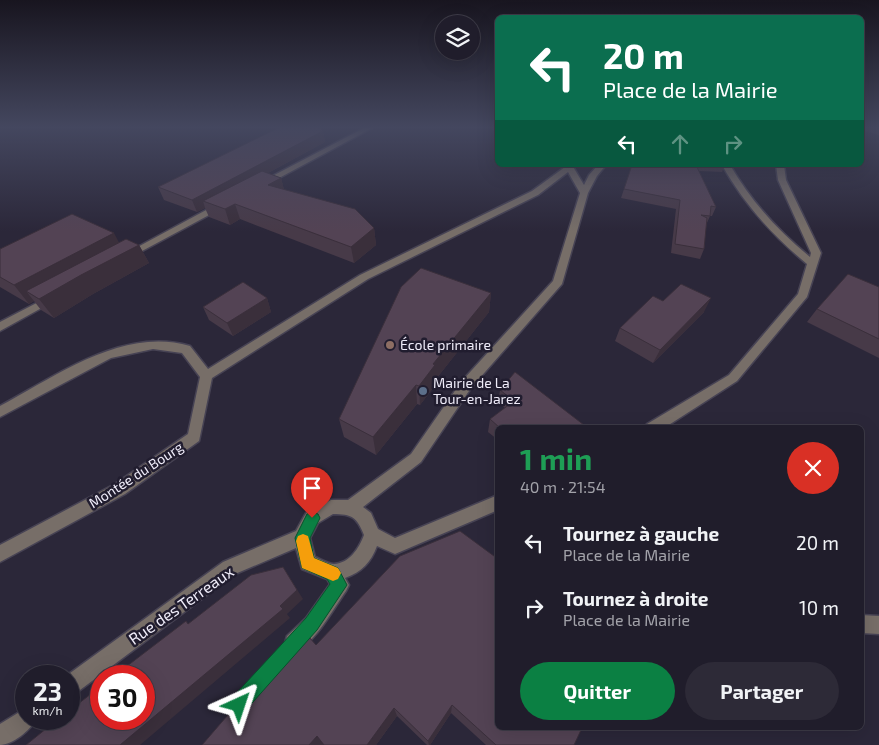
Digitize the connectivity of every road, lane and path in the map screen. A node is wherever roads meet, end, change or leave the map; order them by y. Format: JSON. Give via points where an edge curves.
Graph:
{"nodes":[{"id":1,"x":304,"y":162,"type":"edge"},
{"id":2,"x":567,"y":167,"type":"edge"},
{"id":3,"x":569,"y":167,"type":"edge"},
{"id":4,"x":600,"y":167,"type":"edge"},
{"id":5,"x":727,"y":167,"type":"edge"},
{"id":6,"x":780,"y":167,"type":"edge"},
{"id":7,"x":258,"y":186,"type":"edge"},
{"id":8,"x":584,"y":193,"type":"junction"},
{"id":9,"x":231,"y":200,"type":"edge"},
{"id":10,"x":118,"y":261,"type":"edge"},
{"id":11,"x":813,"y":264,"type":"junction"},
{"id":12,"x":58,"y":295,"type":"edge"},
{"id":13,"x":0,"y":327,"type":"edge"},
{"id":14,"x":206,"y":376,"type":"junction"},
{"id":15,"x":0,"y":412,"type":"edge"},
{"id":16,"x":657,"y":425,"type":"edge"},
{"id":17,"x":495,"y":503,"type":"edge"},
{"id":18,"x":351,"y":507,"type":"junction"},
{"id":19,"x":372,"y":535,"type":"junction"},
{"id":20,"x":302,"y":538,"type":"junction"},
{"id":21,"x":0,"y":554,"type":"edge"},
{"id":22,"x":333,"y":573,"type":"junction"},
{"id":23,"x":864,"y":624,"type":"edge"},
{"id":24,"x":879,"y":625,"type":"edge"},
{"id":25,"x":279,"y":660,"type":"edge"},
{"id":26,"x":80,"y":678,"type":"edge"},
{"id":27,"x":15,"y":726,"type":"edge"},
{"id":28,"x":0,"y":737,"type":"edge"}],
"edges":[{"from":1,"to":7,"type":"street"},
{"from":2,"to":14,"type":"street","via":[[535,193],[364,277]]},
{"from":3,"to":8,"type":"street"},
{"from":4,"to":8,"type":"street"},
{"from":5,"to":11,"type":"street","via":[[734,182],[782,239]]},
{"from":6,"to":11,"type":"street","via":[[782,180],[816,253]]},
{"from":8,"to":18,"type":"street","via":[[558,282],[466,385],[416,458]]},
{"from":9,"to":10,"type":"street"},
{"from":11,"to":16,"type":"street","via":[[804,295],[733,378]]},
{"from":12,"to":13,"type":"street"},
{"from":14,"to":15,"type":"street","via":[[186,349],[153,345],[108,354]]},
{"from":14,"to":21,"type":"street","name":"Montée du Bourg","via":[[194,437],[120,489]]},
{"from":17,"to":19,"type":"street","via":[[395,546]]},
{"from":18,"to":19,"type":"street","via":[[366,518]]},
{"from":18,"to":20,"type":"street","via":[[331,507],[312,518]]},
{"from":19,"to":22,"type":"street","via":[[362,558],[352,567]]},
{"from":20,"to":22,"type":"street","via":[[308,563]]},
{"from":20,"to":26,"type":"street","name":"Rue des Terreaux","via":[[229,568]]},
{"from":22,"to":25,"type":"street","via":[[340,585],[312,624]]},
{"from":23,"to":24,"type":"street"},
{"from":27,"to":28,"type":"street"}]}
